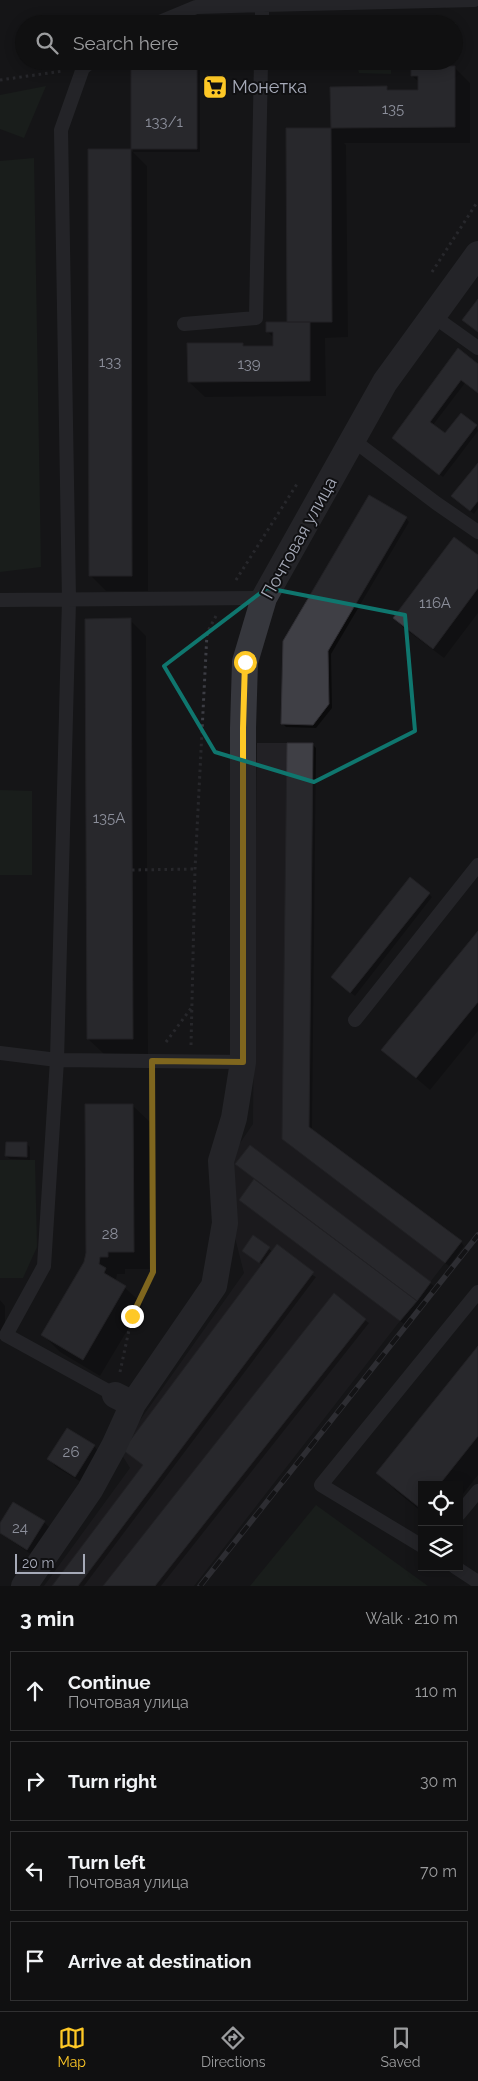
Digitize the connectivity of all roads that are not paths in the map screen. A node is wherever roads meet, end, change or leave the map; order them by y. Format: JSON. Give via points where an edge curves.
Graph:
{"nodes":[{"id":1,"x":474,"y":0,"type":"edge"},
{"id":2,"x":262,"y":3,"type":"edge"},
{"id":3,"x":177,"y":15,"type":"edge"},
{"id":4,"x":86,"y":70,"type":"edge"},
{"id":5,"x":261,"y":70,"type":"edge"},
{"id":6,"x":478,"y":254,"type":"edge"},
{"id":7,"x":434,"y":316,"type":"junction"},
{"id":8,"x":184,"y":324,"type":"dead end"},
{"id":9,"x":478,"y":348,"type":"edge"},
{"id":10,"x":353,"y":440,"type":"junction"},
{"id":11,"x":478,"y":532,"type":"edge"},
{"id":12,"x":264,"y":598,"type":"junction"},
{"id":13,"x":0,"y":600,"type":"edge"},
{"id":14,"x":69,"y":600,"type":"junction"},
{"id":15,"x":478,"y":865,"type":"edge"},
{"id":16,"x":355,"y":1020,"type":"dead end"},
{"id":17,"x":0,"y":1053,"type":"edge"},
{"id":18,"x":57,"y":1060,"type":"junction"},
{"id":19,"x":243,"y":1062,"type":"junction"},
{"id":20,"x":478,"y":1292,"type":"edge"},
{"id":21,"x":124,"y":1400,"type":"junction"},
{"id":22,"x":478,"y":1491,"type":"edge"},
{"id":23,"x":463,"y":1509,"type":"edge"},
{"id":24,"x":418,"y":1544,"type":"edge"},
{"id":25,"x":461,"y":1571,"type":"edge"},
{"id":26,"x":478,"y":1582,"type":"edge"},
{"id":27,"x":24,"y":1586,"type":"edge"}],
"edges":[{"from":1,"to":2,"type":"lane"},
{"from":2,"to":3,"type":"lane","via":[[196,7]]},
{"from":4,"to":14,"type":"lane","via":[[62,130]]},
{"from":5,"to":8,"type":"lane","via":[[256,318]]},
{"from":6,"to":7,"type":"street","name":"Почтовая улица"},
{"from":7,"to":9,"type":"lane"},
{"from":7,"to":10,"type":"street","name":"Почтовая улица","via":[[385,382]]},
{"from":10,"to":11,"type":"lane"},
{"from":10,"to":12,"type":"street","name":"Почтовая улица"},
{"from":12,"to":14,"type":"lane"},
{"from":12,"to":19,"type":"street","name":"Почтовая улица","via":[[245,662]]},
{"from":13,"to":14,"type":"lane"},
{"from":14,"to":18,"type":"lane"},
{"from":15,"to":16,"type":"lane"},
{"from":17,"to":18,"type":"lane"},
{"from":18,"to":19,"type":"lane"},
{"from":18,"to":21,"type":"lane","via":[[44,1266],[6,1335]]},
{"from":19,"to":21,"type":"street","name":"Почтовая улица","via":[[234,1118],[221,1161],[226,1223],[214,1286]]},
{"from":20,"to":24,"type":"lane","via":[[321,1485]]},
{"from":21,"to":27,"type":"street","name":"Почтовая улица","via":[[114,1446],[90,1490]]},
{"from":22,"to":23,"type":"lane"},
{"from":25,"to":26,"type":"lane"}]}
